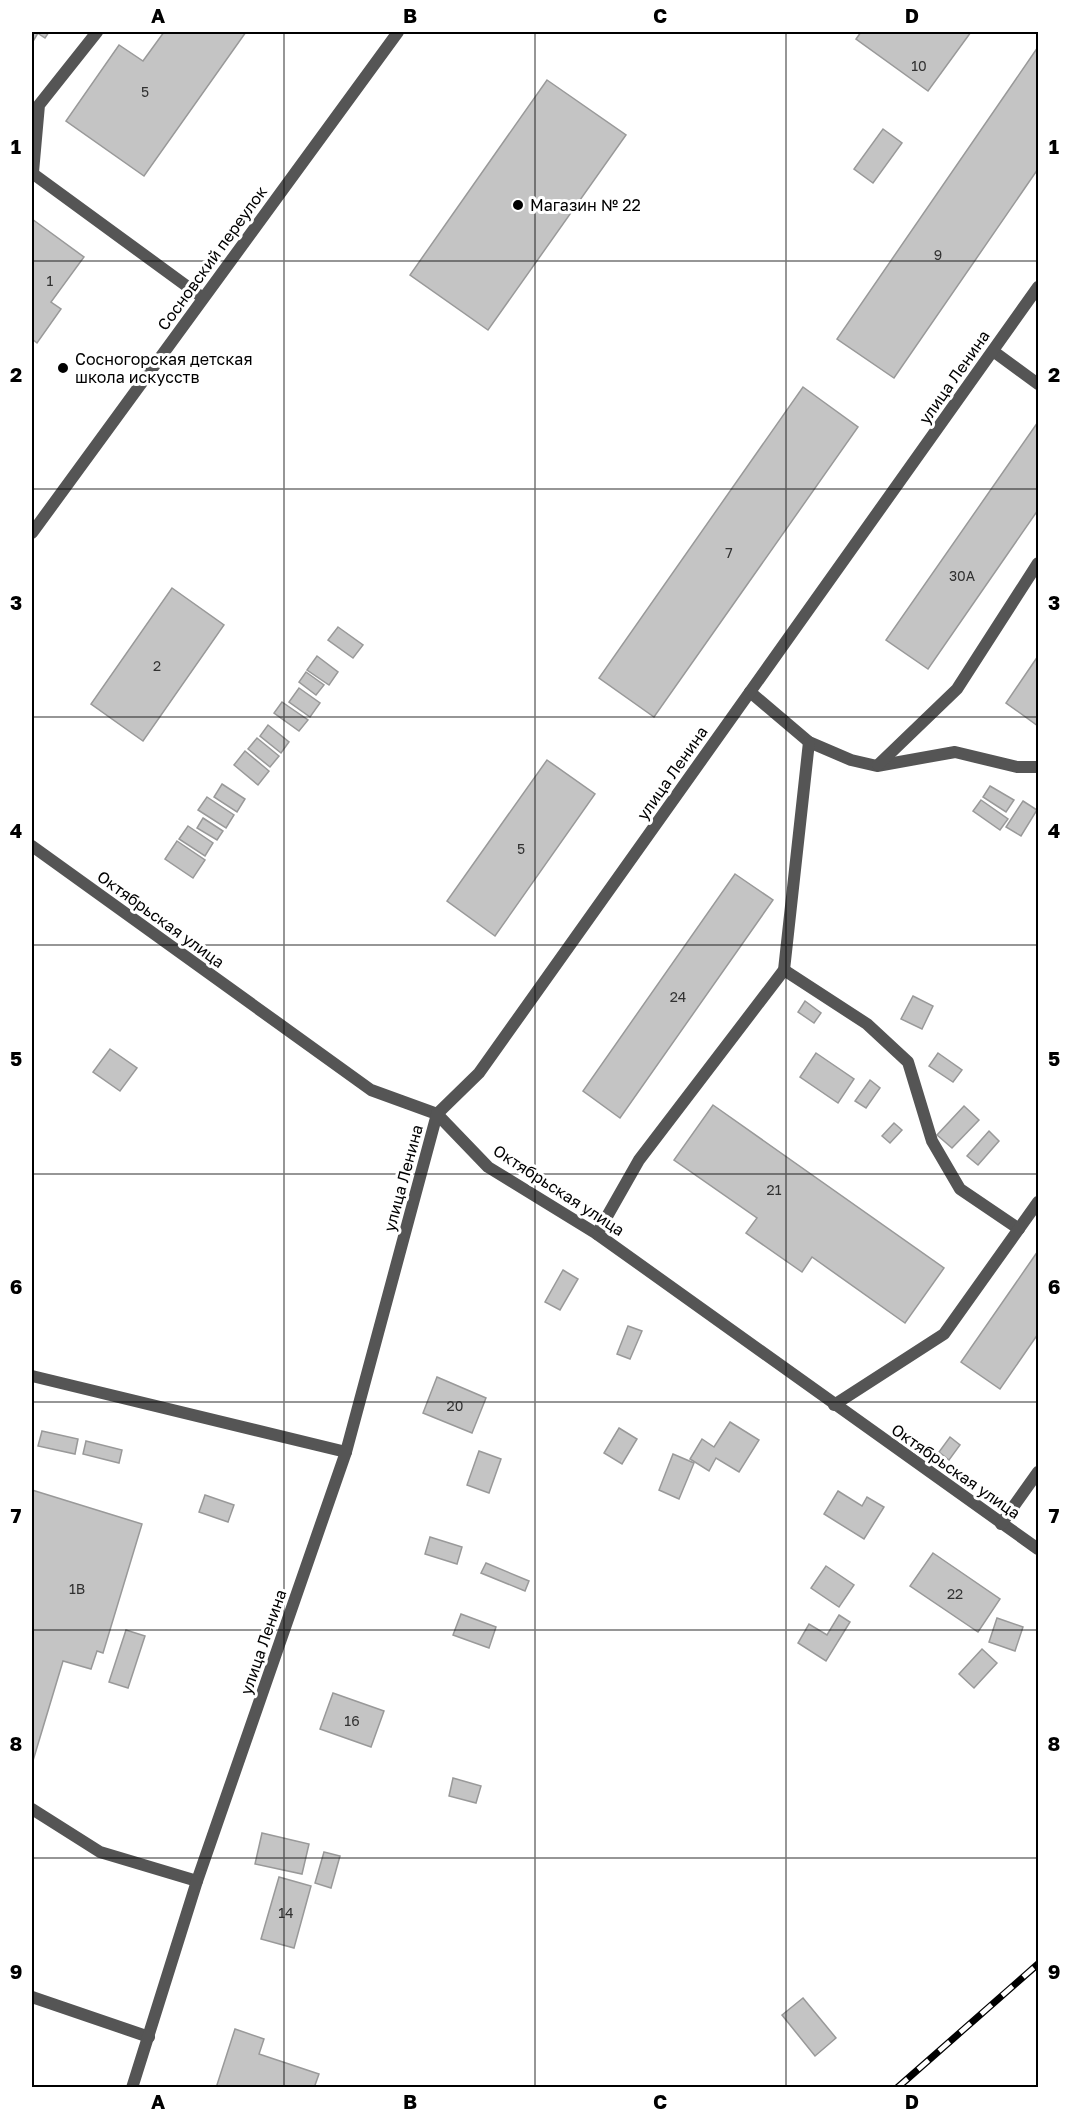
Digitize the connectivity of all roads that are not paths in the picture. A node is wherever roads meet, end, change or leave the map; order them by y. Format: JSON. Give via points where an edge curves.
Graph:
{"nodes":[{"id":1,"x":97,"y":32,"type":"edge"},
{"id":2,"x":396,"y":32,"type":"edge"},
{"id":3,"x":32,"y":172,"type":"edge"},
{"id":4,"x":1038,"y":287,"type":"edge"},
{"id":5,"x":203,"y":298,"type":"junction"},
{"id":6,"x":993,"y":351,"type":"junction"},
{"id":7,"x":1038,"y":384,"type":"edge"},
{"id":8,"x":32,"y":533,"type":"edge"},
{"id":9,"x":1038,"y":563,"type":"edge"},
{"id":10,"x":750,"y":692,"type":"junction"},
{"id":11,"x":809,"y":742,"type":"junction"},
{"id":12,"x":877,"y":766,"type":"junction"},
{"id":13,"x":1038,"y":767,"type":"edge"},
{"id":14,"x":32,"y":846,"type":"edge"},
{"id":15,"x":784,"y":969,"type":"junction"},
{"id":16,"x":437,"y":1114,"type":"junction"},
{"id":17,"x":1038,"y":1202,"type":"edge"},
{"id":18,"x":1019,"y":1229,"type":"junction"},
{"id":19,"x":597,"y":1234,"type":"junction"},
{"id":20,"x":32,"y":1376,"type":"edge"},
{"id":21,"x":834,"y":1405,"type":"junction"},
{"id":22,"x":346,"y":1452,"type":"junction"},
{"id":23,"x":1038,"y":1472,"type":"edge"},
{"id":24,"x":1001,"y":1524,"type":"junction"},
{"id":25,"x":1038,"y":1549,"type":"edge"},
{"id":26,"x":32,"y":1809,"type":"edge"},
{"id":27,"x":197,"y":1881,"type":"junction"},
{"id":28,"x":32,"y":1997,"type":"edge"},
{"id":29,"x":149,"y":2037,"type":"junction"},
{"id":30,"x":132,"y":2088,"type":"edge"}],
"edges":[{"from":1,"to":3,"type":"street","via":[[39,105]]},
{"from":2,"to":5,"type":"street","name":"Сосновский переулок"},
{"from":3,"to":5,"type":"street"},
{"from":4,"to":6,"type":"street","name":"улица Ленина"},
{"from":5,"to":8,"type":"street","name":"Сосновский переулок"},
{"from":6,"to":7,"type":"street"},
{"from":6,"to":10,"type":"street","name":"улица Ленина"},
{"from":9,"to":12,"type":"street","via":[[957,689]]},
{"from":10,"to":11,"type":"street"},
{"from":10,"to":16,"type":"street","name":"улица Ленина","via":[[479,1073]]},
{"from":11,"to":12,"type":"street"},
{"from":11,"to":15,"type":"street"},
{"from":12,"to":13,"type":"street","via":[[955,752],[1017,767]]},
{"from":14,"to":16,"type":"street","name":"Октябрьская улица","via":[[371,1090]]},
{"from":15,"to":18,"type":"street","via":[[867,1024],[908,1062],[932,1141],[960,1189]]},
{"from":15,"to":19,"type":"street","via":[[639,1160]]},
{"from":16,"to":19,"type":"street","name":"Октябрьская улица","via":[[488,1167]]},
{"from":16,"to":22,"type":"street","name":"улица Ленина"},
{"from":17,"to":18,"type":"street"},
{"from":18,"to":21,"type":"street","via":[[944,1334]]},
{"from":19,"to":21,"type":"street","name":"Октябрьская улица"},
{"from":20,"to":22,"type":"street"},
{"from":21,"to":24,"type":"street","name":"Октябрьская улица"},
{"from":22,"to":27,"type":"street","name":"улица Ленина"},
{"from":23,"to":24,"type":"street"},
{"from":24,"to":25,"type":"street","name":"Октябрьская улица"},
{"from":26,"to":27,"type":"street","via":[[100,1852]]},
{"from":27,"to":29,"type":"street","name":"улица Ленина"},
{"from":28,"to":29,"type":"street"},
{"from":29,"to":30,"type":"street","name":"улица Ленина"}]}
